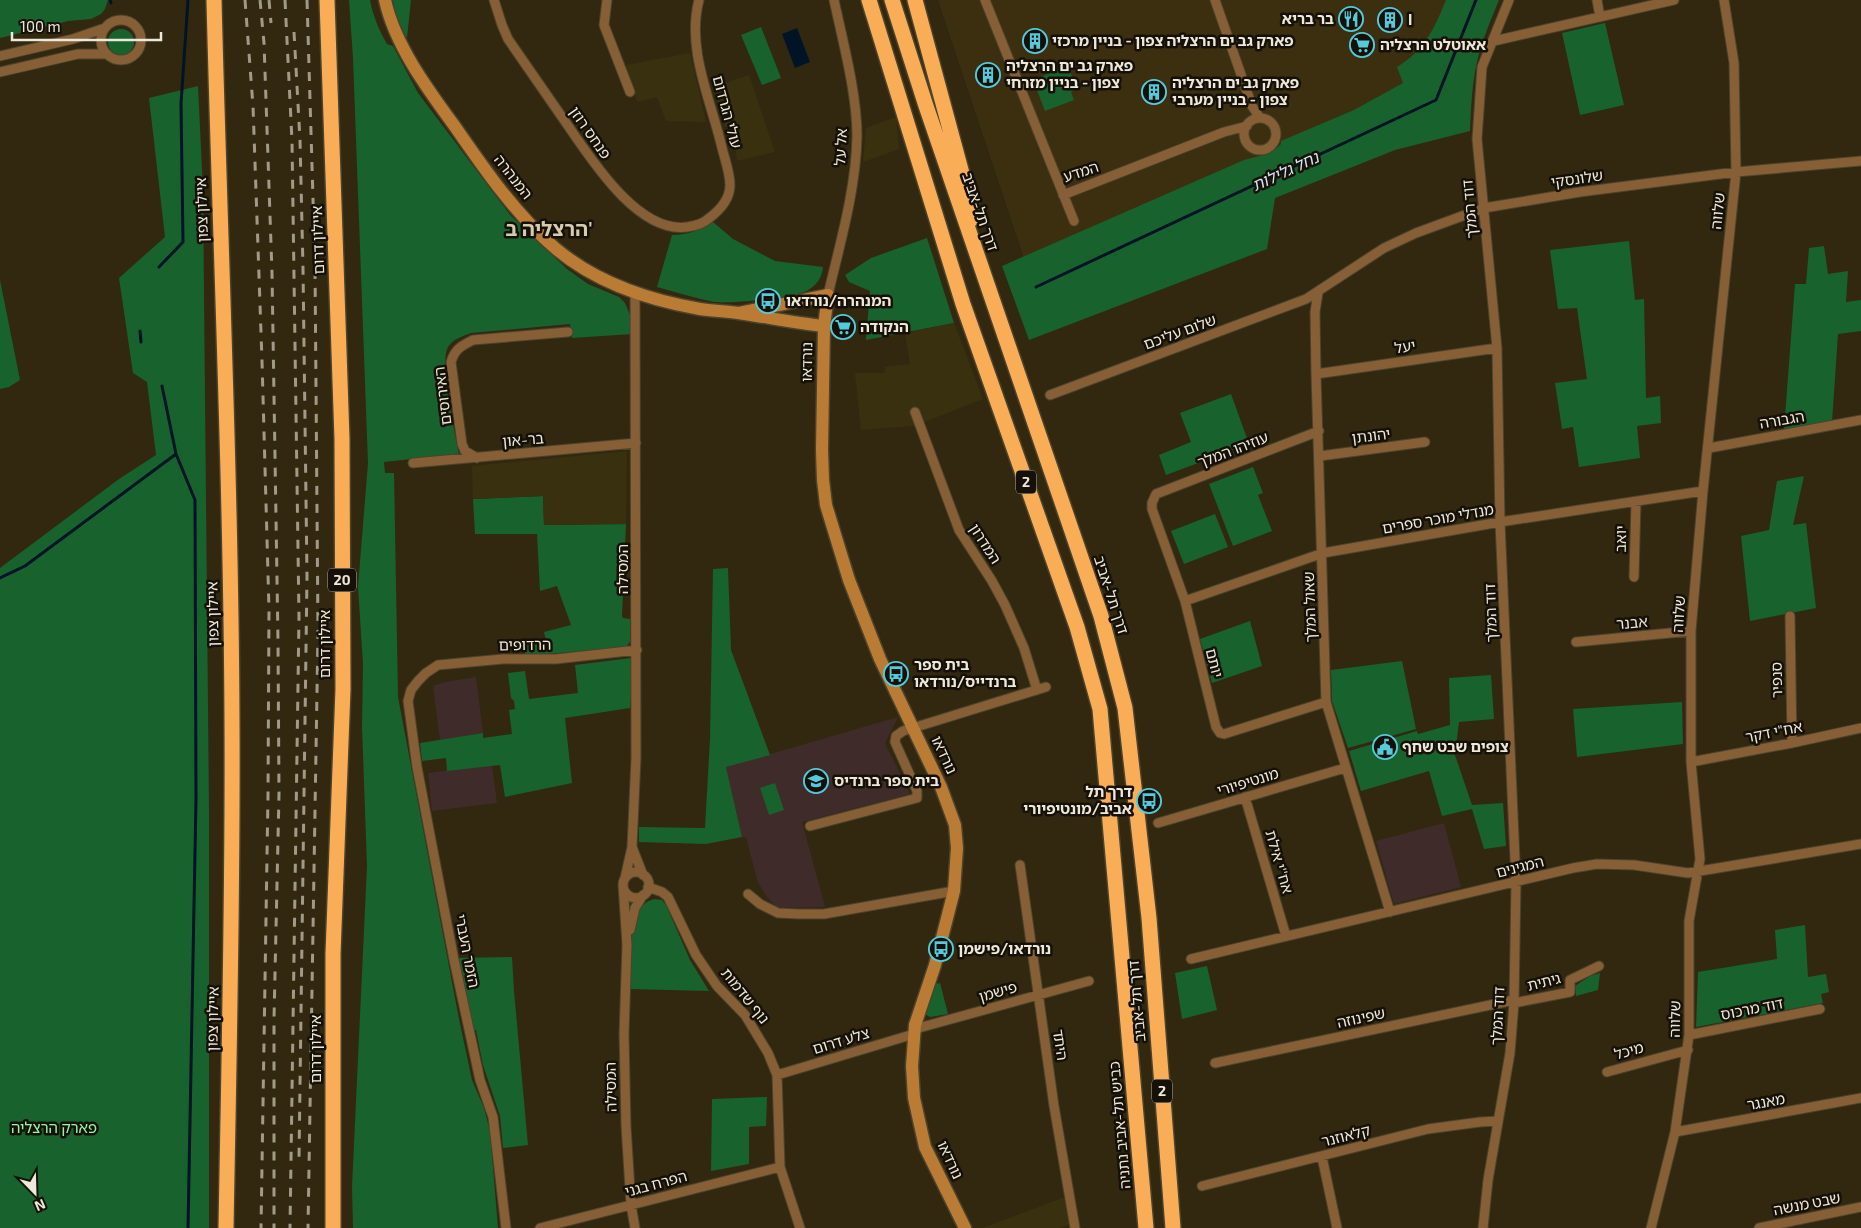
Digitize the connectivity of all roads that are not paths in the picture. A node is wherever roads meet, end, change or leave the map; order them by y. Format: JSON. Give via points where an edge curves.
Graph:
{"nodes":[{"id":1,"x":214,"y":0,"type":"edge"},
{"id":2,"x":327,"y":0,"type":"edge"},
{"id":3,"x":385,"y":0,"type":"edge"},
{"id":4,"x":494,"y":0,"type":"edge"},
{"id":5,"x":607,"y":0,"type":"edge"},
{"id":6,"x":699,"y":0,"type":"edge"},
{"id":7,"x":834,"y":0,"type":"edge"},
{"id":8,"x":869,"y":0,"type":"edge"},
{"id":9,"x":892,"y":0,"type":"edge"},
{"id":10,"x":915,"y":0,"type":"edge"},
{"id":11,"x":985,"y":0,"type":"edge"},
{"id":12,"x":1215,"y":0,"type":"edge"},
{"id":13,"x":1509,"y":0,"type":"edge"},
{"id":14,"x":1597,"y":0,"type":"edge"},
{"id":15,"x":1674,"y":0,"type":"edge"},
{"id":16,"x":1724,"y":0,"type":"edge"},
{"id":17,"x":1600,"y":17,"type":"junction"},
{"id":18,"x":105,"y":28,"type":"junction"},
{"id":19,"x":1494,"y":41,"type":"junction"},
{"id":20,"x":107,"y":54,"type":"junction"},
{"id":21,"x":0,"y":56,"type":"edge"},
{"id":22,"x":0,"y":72,"type":"edge"},
{"id":23,"x":630,"y":92,"type":"dead end"},
{"id":24,"x":1260,"y":118,"type":"junction"},
{"id":25,"x":1246,"y":126,"type":"junction"},
{"id":26,"x":1861,"y":161,"type":"edge"},
{"id":27,"x":1736,"y":172,"type":"junction"},
{"id":28,"x":1063,"y":195,"type":"junction"},
{"id":29,"x":1484,"y":208,"type":"junction"},
{"id":30,"x":1074,"y":220,"type":"dead end"},
{"id":31,"x":705,"y":222,"type":"joint"},
{"id":32,"x":635,"y":292,"type":"junction"},
{"id":33,"x":1318,"y":293,"type":"junction"},
{"id":34,"x":828,"y":295,"type":"junction"},
{"id":35,"x":739,"y":313,"type":"junction"},
{"id":36,"x":824,"y":326,"type":"junction"},
{"id":37,"x":568,"y":332,"type":"dead end"},
{"id":38,"x":1497,"y":348,"type":"junction"},
{"id":39,"x":1009,"y":350,"type":"junction"},
{"id":40,"x":1316,"y":374,"type":"junction"},
{"id":41,"x":1050,"y":395,"type":"dead end"},
{"id":42,"x":915,"y":412,"type":"dead end"},
{"id":43,"x":1861,"y":420,"type":"edge"},
{"id":44,"x":1319,"y":431,"type":"junction"},
{"id":45,"x":1425,"y":442,"type":"dead end"},
{"id":46,"x":636,"y":443,"type":"junction"},
{"id":47,"x":1708,"y":448,"type":"junction"},
{"id":48,"x":1320,"y":456,"type":"junction"},
{"id":49,"x":477,"y":458,"type":"junction"},
{"id":50,"x":413,"y":463,"type":"dead end"},
{"id":51,"x":1703,"y":491,"type":"junction"},
{"id":52,"x":1156,"y":494,"type":"joint"},
{"id":53,"x":1636,"y":502,"type":"junction"},
{"id":54,"x":1500,"y":522,"type":"junction"},
{"id":55,"x":1323,"y":553,"type":"junction"},
{"id":56,"x":1634,"y":577,"type":"dead end"},
{"id":57,"x":1185,"y":601,"type":"junction"},
{"id":58,"x":1790,"y":616,"type":"dead end"},
{"id":59,"x":1691,"y":631,"type":"junction"},
{"id":60,"x":1576,"y":642,"type":"dead end"},
{"id":61,"x":637,"y":650,"type":"junction"},
{"id":62,"x":418,"y":681,"type":"joint"},
{"id":63,"x":1326,"y":702,"type":"junction"},
{"id":64,"x":913,"y":727,"type":"junction"},
{"id":65,"x":1861,"y":728,"type":"edge"},
{"id":66,"x":1792,"y":743,"type":"junction"},
{"id":67,"x":1691,"y":762,"type":"junction"},
{"id":68,"x":1345,"y":768,"type":"junction"},
{"id":69,"x":1245,"y":797,"type":"junction"},
{"id":70,"x":1158,"y":823,"type":"dead end"},
{"id":71,"x":810,"y":826,"type":"dead end"},
{"id":72,"x":1861,"y":844,"type":"edge"},
{"id":73,"x":632,"y":847,"type":"junction"},
{"id":74,"x":1020,"y":866,"type":"dead end"},
{"id":75,"x":1698,"y":871,"type":"junction"},
{"id":76,"x":643,"y":875,"type":"junction"},
{"id":77,"x":624,"y":881,"type":"junction"},
{"id":78,"x":1516,"y":882,"type":"junction"},
{"id":79,"x":646,"y":891,"type":"junction"},
{"id":80,"x":954,"y":891,"type":"junction"},
{"id":81,"x":748,"y":894,"type":"dead end"},
{"id":82,"x":1390,"y":912,"type":"junction"},
{"id":83,"x":1286,"y":936,"type":"junction"},
{"id":84,"x":627,"y":945,"type":"junction"},
{"id":85,"x":1191,"y":959,"type":"dead end"},
{"id":86,"x":1599,"y":966,"type":"dead end"},
{"id":87,"x":1089,"y":981,"type":"dead end"},
{"id":88,"x":1038,"y":995,"type":"junction"},
{"id":89,"x":1514,"y":1001,"type":"junction"},
{"id":90,"x":1820,"y":1009,"type":"dead end"},
{"id":91,"x":1129,"y":1019,"type":"joint"},
{"id":92,"x":914,"y":1031,"type":"junction"},
{"id":93,"x":1690,"y":1035,"type":"junction"},
{"id":94,"x":1688,"y":1050,"type":"junction"},
{"id":95,"x":1215,"y":1063,"type":"dead end"},
{"id":96,"x":1607,"y":1072,"type":"dead end"},
{"id":97,"x":777,"y":1075,"type":"junction"},
{"id":98,"x":1861,"y":1098,"type":"edge"},
{"id":99,"x":1498,"y":1121,"type":"junction"},
{"id":100,"x":1675,"y":1132,"type":"junction"},
{"id":101,"x":1322,"y":1157,"type":"junction"},
{"id":102,"x":780,"y":1167,"type":"junction"},
{"id":103,"x":1202,"y":1186,"type":"dead end"},
{"id":104,"x":631,"y":1205,"type":"junction"},
{"id":105,"x":1861,"y":1207,"type":"edge"},
{"id":106,"x":226,"y":1228,"type":"edge"},
{"id":107,"x":333,"y":1228,"type":"edge"},
{"id":108,"x":506,"y":1228,"type":"edge"},
{"id":109,"x":540,"y":1228,"type":"edge"},
{"id":110,"x":635,"y":1228,"type":"edge"},
{"id":111,"x":800,"y":1228,"type":"edge"},
{"id":112,"x":965,"y":1228,"type":"edge"},
{"id":113,"x":1075,"y":1228,"type":"edge"},
{"id":114,"x":1146,"y":1228,"type":"edge"},
{"id":115,"x":1173,"y":1228,"type":"edge"},
{"id":116,"x":1336,"y":1228,"type":"edge"},
{"id":117,"x":1483,"y":1228,"type":"edge"},
{"id":118,"x":1651,"y":1228,"type":"edge"},
{"id":119,"x":1759,"y":1228,"type":"edge"}],
"edges":[{"from":1,"to":106,"type":"highway","name":"איילון צפון","via":[[231,603],[232,912]]},
{"from":2,"to":107,"type":"highway","name":"איילון דרום","number":"20","via":[[342,439],[343,690],[333,954]]},
{"from":3,"to":32,"type":"street","name":"המנהרה","via":[[395,31],[427,85],[522,216],[571,260],[596,276]]},
{"from":4,"to":31,"type":"street","name":"פנחס רוזן","via":[[508,39],[602,175],[635,207],[658,222],[675,229]]},
{"from":5,"to":23,"type":"street","via":[[604,25]]},
{"from":6,"to":31,"type":"street","name":"עולי הגרדום","via":[[695,17],[697,53],[730,186],[727,198]]},
{"from":7,"to":34,"type":"street","name":"אל על","via":[[857,137],[849,205]]},
{"from":8,"to":91,"type":"highway","name":"דרך תל-אביב","number":"2","via":[[963,304],[1077,627],[1100,709]]},
{"from":9,"to":39,"type":"highway","name":"דרך תל-אביב","number":"2"},
{"from":10,"to":39,"type":"highway"},
{"from":11,"to":28,"type":"street","name":"המדע"},
{"from":12,"to":24,"type":"street","via":[[1252,106]]},
{"from":13,"to":19,"type":"street","name":"דוד המלך"},
{"from":14,"to":17,"type":"street"},
{"from":15,"to":17,"type":"street"},
{"from":16,"to":27,"type":"street","name":"שלווה","via":[[1734,63]]},
{"from":17,"to":19,"type":"street"},
{"from":18,"to":20,"type":"street","via":[[101,39]]},
{"from":18,"to":20,"type":"street","via":[[116,21],[126,20],[135,26],[142,40],[139,50],[130,58],[117,60]]},
{"from":18,"to":21,"type":"street"},
{"from":19,"to":29,"type":"street","name":"דוד המלך","via":[[1486,53],[1480,87],[1478,138]]},
{"from":20,"to":22,"type":"street","via":[[78,54]]},
{"from":24,"to":25,"type":"street"},
{"from":24,"to":25,"type":"street","via":[[1275,128],[1275,139],[1268,148],[1250,146],[1244,137]]},
{"from":25,"to":28,"type":"street","name":"המדע"},
{"from":26,"to":27,"type":"street","name":"שלונסקי"},
{"from":27,"to":29,"type":"street","name":"שלונסקי"},
{"from":27,"to":47,"type":"street","name":"שלווה"},
{"from":28,"to":30,"type":"street"},
{"from":29,"to":33,"type":"street","name":"שלונסקי","via":[[1384,248]]},
{"from":29,"to":38,"type":"street","name":"דוד המלך"},
{"from":32,"to":35,"type":"street","name":"המנהרה","via":[[661,301]]},
{"from":32,"to":46,"type":"street","name":"המסילה"},
{"from":33,"to":40,"type":"street","name":"שאול המלך","via":[[1315,312]]},
{"from":33,"to":41,"type":"street","name":"שלום עליכם"},
{"from":34,"to":35,"type":"street","name":"המנהרה"},
{"from":34,"to":36,"type":"street","name":"נורדאו"},
{"from":35,"to":36,"type":"street","name":"המנהרה"},
{"from":36,"to":64,"type":"street","name":"נורדאו","via":[[822,450],[826,504],[849,580],[880,659]]},
{"from":37,"to":49,"type":"street","name":"האירוסים","via":[[473,340],[454,352],[451,362],[462,444],[465,451]]},
{"from":38,"to":40,"type":"street","name":"יעל"},
{"from":38,"to":54,"type":"street","name":"דוד המלך"},
{"from":39,"to":115,"type":"highway","name":"דרך תל-אביב","number":"2","via":[[1101,616],[1125,708],[1149,918]]},
{"from":40,"to":44,"type":"street","name":"שאול המלך"},
{"from":42,"to":64,"type":"street","name":"המדרון","via":[[959,530],[1005,605],[1042,688]]},
{"from":43,"to":47,"type":"street","name":"הגבורה"},
{"from":44,"to":48,"type":"street","name":"שאול המלך"},
{"from":44,"to":52,"type":"street","name":"עוזיהו המלך"},
{"from":45,"to":48,"type":"street","name":"יהונתן"},
{"from":46,"to":49,"type":"street","name":"בר-און"},
{"from":46,"to":61,"type":"street","name":"המסילה"},
{"from":47,"to":51,"type":"street","name":"שלווה"},
{"from":48,"to":55,"type":"street","name":"שאול המלך"},
{"from":49,"to":50,"type":"street","name":"בר-און"},
{"from":51,"to":53,"type":"street","name":"מנדלי מוכר ספרים"},
{"from":51,"to":59,"type":"street","name":"שלווה"},
{"from":52,"to":57,"type":"street","name":"יותם","via":[[1152,510]]},
{"from":53,"to":54,"type":"street","name":"מנדלי מוכר ספרים"},
{"from":53,"to":56,"type":"street","name":"יואב"},
{"from":54,"to":55,"type":"street","name":"מנדלי מוכר ספרים"},
{"from":54,"to":78,"type":"street","name":"דוד המלך"},
{"from":55,"to":57,"type":"street","name":"מנדלי מוכר ספרים"},
{"from":55,"to":63,"type":"street","name":"שאול המלך"},
{"from":57,"to":63,"type":"street","name":"יותם","via":[[1220,733]]},
{"from":58,"to":66,"type":"street","name":"סנפיר"},
{"from":59,"to":60,"type":"street","name":"אבנר"},
{"from":59,"to":67,"type":"street","name":"שלווה"},
{"from":61,"to":62,"type":"street","name":"הרדופים","via":[[556,659],[503,659],[438,665]]},
{"from":61,"to":73,"type":"street","name":"המסילה"},
{"from":62,"to":108,"type":"street","name":"הזמר העברי","via":[[408,701],[410,724],[458,978],[480,1080],[493,1117]]},
{"from":63,"to":68,"type":"street","name":"שאול המלך"},
{"from":64,"to":71,"type":"street","via":[[896,736],[895,742],[917,791],[917,798]]},
{"from":64,"to":80,"type":"street","name":"נורדאו","via":[[955,824]]},
{"from":65,"to":66,"type":"street","name":"אח\"י דקר"},
{"from":66,"to":67,"type":"street","name":"אח\"י דקר"},
{"from":67,"to":75,"type":"street","name":"שלווה"},
{"from":68,"to":69,"type":"street","name":"מונטיפיורי"},
{"from":68,"to":82,"type":"street","name":"שאול המלך"},
{"from":69,"to":70,"type":"street","name":"מונטיפיורי"},
{"from":69,"to":83,"type":"street","name":"אח''י אילת"},
{"from":72,"to":75,"type":"street","name":"המגינים"},
{"from":73,"to":76,"type":"street","name":"המסילה"},
{"from":73,"to":77,"type":"street","name":"המסילה"},
{"from":74,"to":88,"type":"street","name":"היתד"},
{"from":75,"to":78,"type":"street","name":"המגינים","via":[[1688,873],[1634,865],[1597,864]]},
{"from":75,"to":93,"type":"street","name":"שלווה","via":[[1689,921]]},
{"from":76,"to":77,"type":"street","via":[[632,873]]},
{"from":76,"to":79,"type":"street","name":"המסילה","via":[[648,881]]},
{"from":77,"to":79,"type":"street","name":"נוף שדמות","via":[[628,895],[636,898]]},
{"from":77,"to":84,"type":"street","name":"המסילה"},
{"from":78,"to":82,"type":"street","name":"המגינים"},
{"from":78,"to":89,"type":"street","name":"דוד המלך"},
{"from":79,"to":84,"type":"street","name":"המסילה","via":[[635,908]]},
{"from":79,"to":97,"type":"street","name":"נוף שדמות","via":[[662,892],[668,897],[696,955],[717,986],[745,1014],[768,1052]]},
{"from":80,"to":81,"type":"street","via":[[824,914],[778,913]]},
{"from":80,"to":92,"type":"street","name":"נורדאו"},
{"from":82,"to":83,"type":"street","name":"המגינים"},
{"from":83,"to":85,"type":"street","name":"המגינים"},
{"from":84,"to":104,"type":"street","name":"המסילה","via":[[624,1034]]},
{"from":86,"to":89,"type":"street","name":"גיתית","via":[[1570,980],[1570,992]]},
{"from":87,"to":88,"type":"street","name":"פישמן"},
{"from":88,"to":92,"type":"street","name":"פישמן"},
{"from":88,"to":113,"type":"street","name":"היתד"},
{"from":89,"to":95,"type":"street","name":"שפינוזה"},
{"from":89,"to":99,"type":"street","name":"דוד המלך","via":[[1510,1054]]},
{"from":90,"to":93,"type":"street","name":"דוד מרכוס"},
{"from":91,"to":114,"type":"highway","name":"כביש תל-אביב נתניה","number":"2"},
{"from":92,"to":97,"type":"street","name":"צלע דרום"},
{"from":92,"to":112,"type":"street","name":"נורדאו","via":[[914,1098],[925,1147]]},
{"from":93,"to":94,"type":"street","name":"שלווה"},
{"from":94,"to":96,"type":"street","name":"מיכל"},
{"from":94,"to":100,"type":"street","name":"שלווה"},
{"from":97,"to":102,"type":"street","name":"נוף שדמות"},
{"from":98,"to":100,"type":"street","name":"מאנגר"},
{"from":99,"to":101,"type":"street","name":"קלאוזנר","via":[[1428,1129]]},
{"from":99,"to":117,"type":"street","name":"דוד המלך"},
{"from":100,"to":118,"type":"street","name":"שלווה"},
{"from":101,"to":103,"type":"street","name":"קלאוזנר"},
{"from":101,"to":116,"type":"street"},
{"from":102,"to":104,"type":"street","name":"הפרח בגני"},
{"from":102,"to":111,"type":"street","name":"נוף שדמות"},
{"from":104,"to":109,"type":"street","name":"הפרח בגני"},
{"from":104,"to":110,"type":"street","name":"המסילה"},
{"from":105,"to":119,"type":"street","name":"שבט מנשה"}]}
